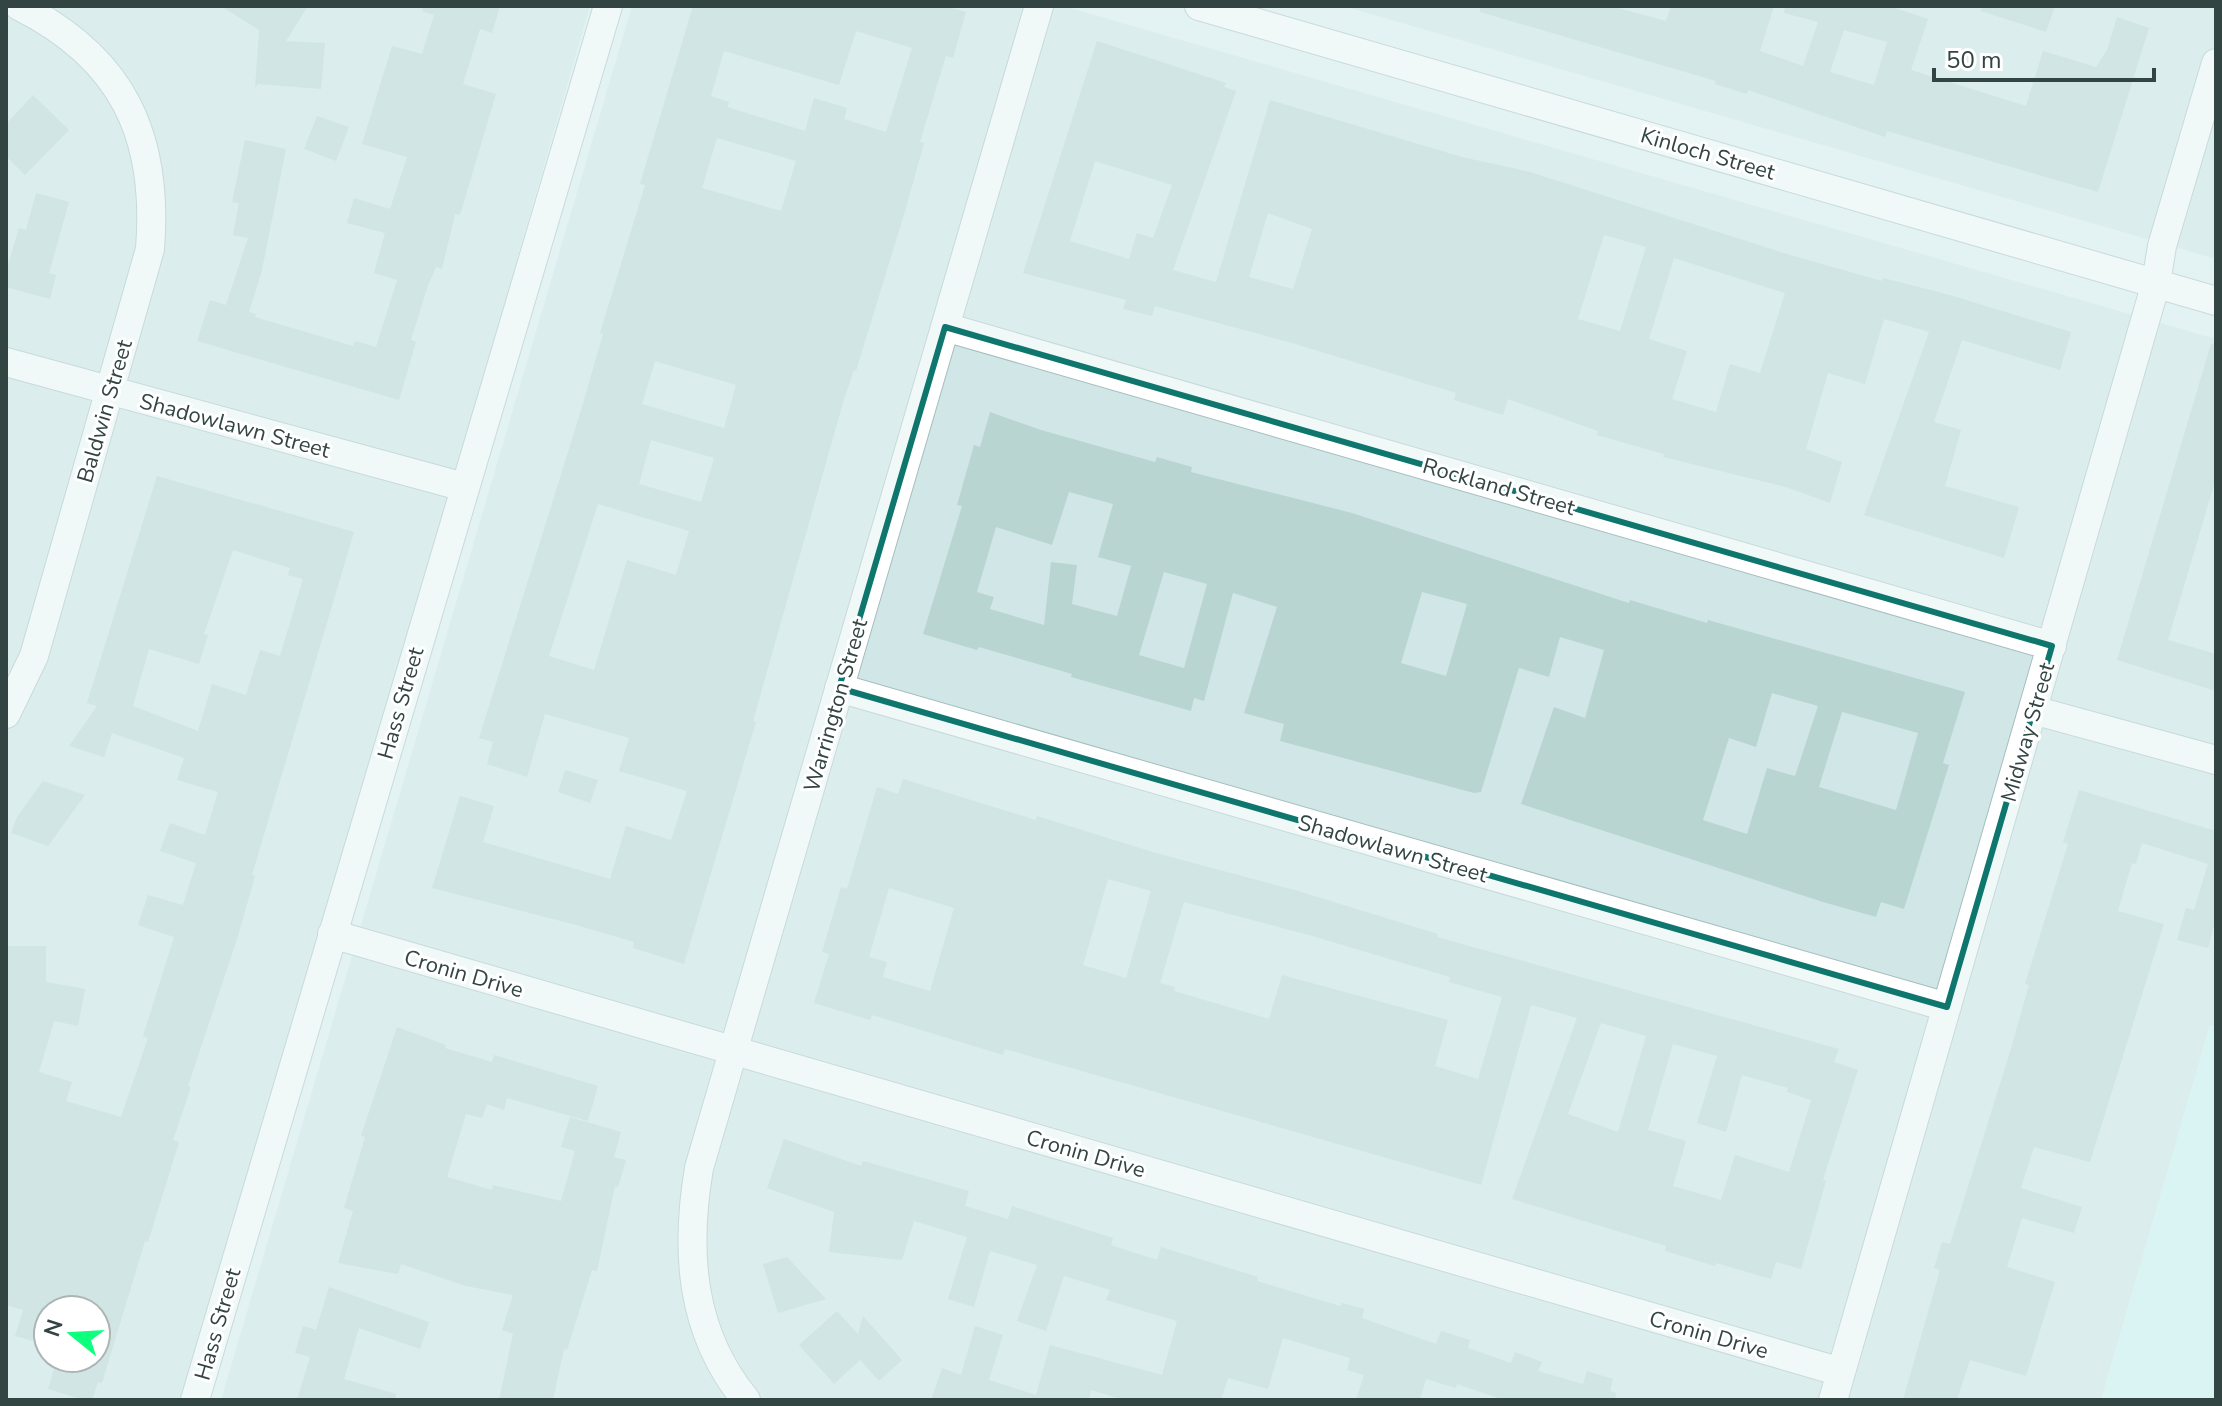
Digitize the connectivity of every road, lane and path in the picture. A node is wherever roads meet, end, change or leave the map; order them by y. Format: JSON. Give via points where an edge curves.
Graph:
{"nodes":[{"id":1,"x":19,"y":6,"type":"edge"},
{"id":2,"x":608,"y":6,"type":"edge"},
{"id":3,"x":1039,"y":6,"type":"edge"},
{"id":4,"x":1199,"y":6,"type":"edge"},
{"id":5,"x":2216,"y":63,"type":"edge"},
{"id":6,"x":2156,"y":283,"type":"junction"},
{"id":7,"x":2216,"y":301,"type":"edge"},
{"id":8,"x":945,"y":327,"type":"junction"},
{"id":9,"x":6,"y":362,"type":"edge"},
{"id":10,"x":109,"y":391,"type":"junction"},
{"id":11,"x":464,"y":487,"type":"junction"},
{"id":12,"x":2052,"y":646,"type":"junction"},
{"id":13,"x":839,"y":688,"type":"junction"},
{"id":14,"x":2033,"y":710,"type":"junction"},
{"id":15,"x":6,"y":714,"type":"edge"},
{"id":16,"x":2216,"y":760,"type":"edge"},
{"id":17,"x":332,"y":934,"type":"junction"},
{"id":18,"x":1947,"y":1007,"type":"junction"},
{"id":19,"x":734,"y":1051,"type":"junction"},
{"id":20,"x":1841,"y":1372,"type":"junction"},
{"id":21,"x":195,"y":1400,"type":"edge"},
{"id":22,"x":746,"y":1400,"type":"edge"},
{"id":23,"x":1833,"y":1400,"type":"edge"}],
"edges":[{"from":1,"to":10,"type":"street","name":"Baldwin Street","via":[[90,54],[127,102],[150,165],[150,249]]},
{"from":2,"to":11,"type":"street","name":"Hass Street"},
{"from":3,"to":8,"type":"street","name":"Warrington Street"},
{"from":4,"to":6,"type":"street","name":"Kinloch Street"},
{"from":5,"to":6,"type":"street","name":"Midway Street"},
{"from":6,"to":7,"type":"street","name":"Kinloch Street"},
{"from":6,"to":12,"type":"street","name":"Midway Street"},
{"from":8,"to":12,"type":"street","name":"Rockland Street"},
{"from":8,"to":13,"type":"street","name":"Warrington Street"},
{"from":9,"to":10,"type":"street","name":"Shadowlawn Street"},
{"from":10,"to":11,"type":"street","name":"Shadowlawn Street"},
{"from":10,"to":15,"type":"street","name":"Baldwin Street","via":[[34,656]]},
{"from":11,"to":17,"type":"street","name":"Hass Street"},
{"from":12,"to":14,"type":"street","name":"Midway Street"},
{"from":13,"to":18,"type":"street","name":"Shadowlawn Street"},
{"from":13,"to":19,"type":"street","name":"Warrington Street"},
{"from":14,"to":16,"type":"street"},
{"from":14,"to":18,"type":"street","name":"Midway Street"},
{"from":17,"to":19,"type":"street","name":"Cronin Drive"},
{"from":17,"to":21,"type":"street","name":"Hass Street"},
{"from":18,"to":20,"type":"street","name":"Midway Street"},
{"from":19,"to":20,"type":"street","name":"Cronin Drive"},
{"from":19,"to":22,"type":"street","name":"Warrington Street","via":[[699,1168],[690,1245],[700,1317],[723,1368]]},
{"from":20,"to":23,"type":"street","name":"Midway Street"}]}
